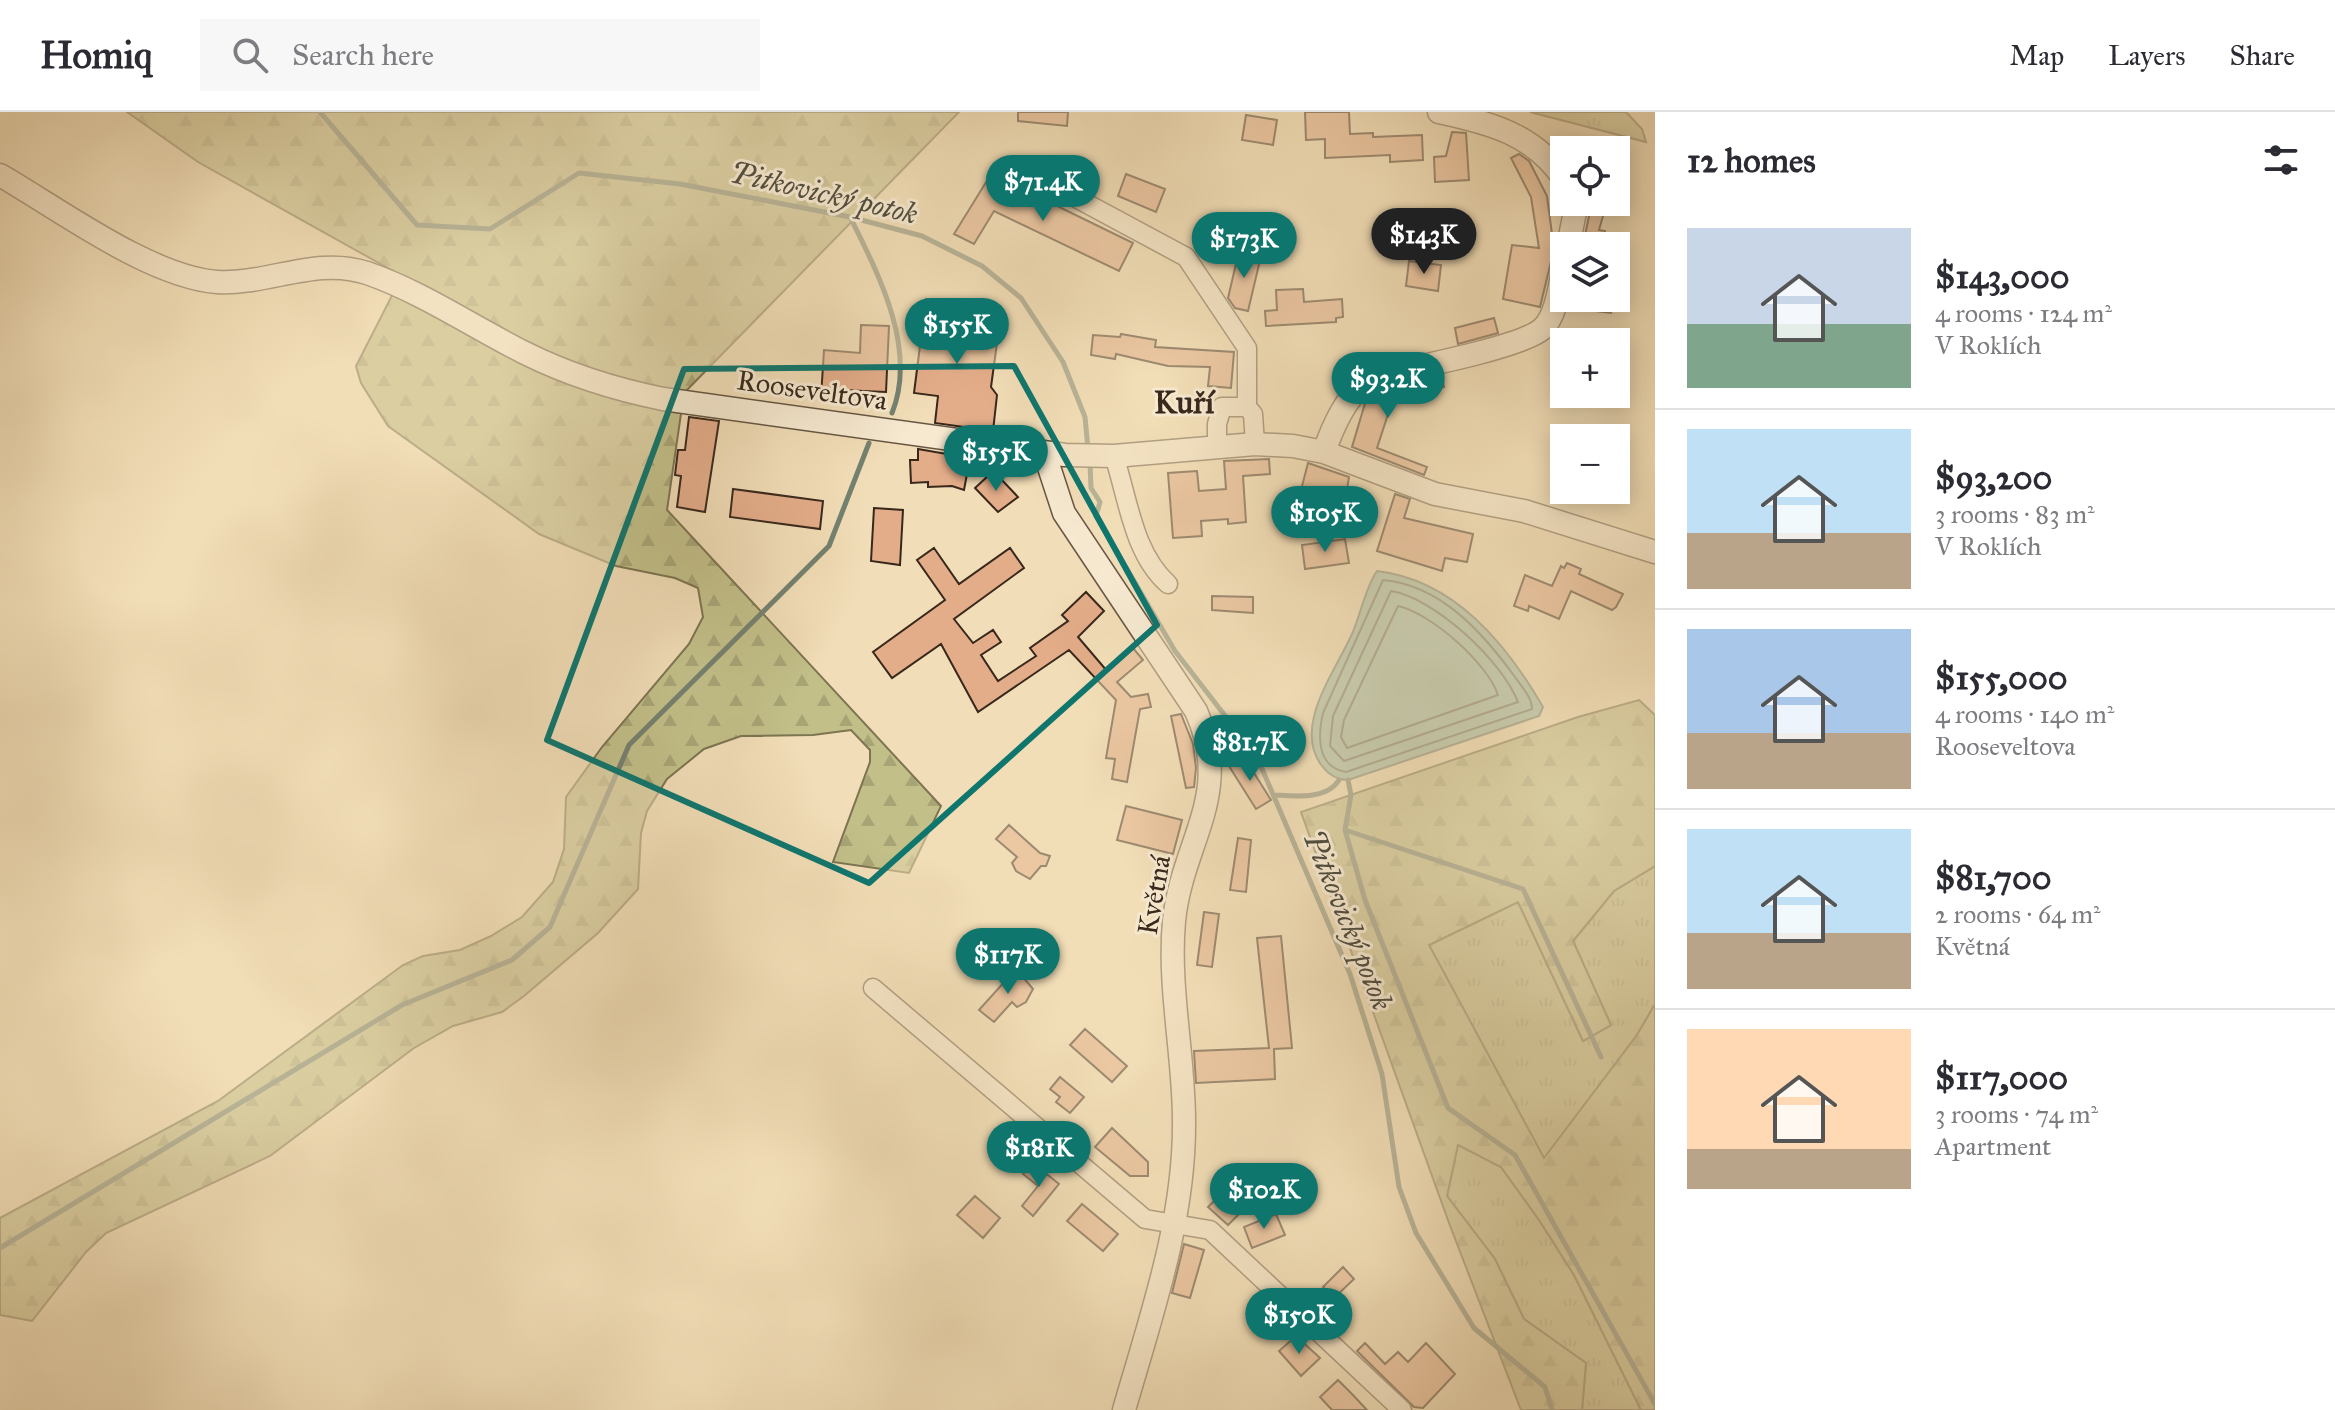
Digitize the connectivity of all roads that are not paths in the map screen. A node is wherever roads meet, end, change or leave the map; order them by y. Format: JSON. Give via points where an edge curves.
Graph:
{"nodes":[{"id":1,"x":1439,"y":112,"type":"edge"},
{"id":2,"x":1550,"y":157,"type":"edge"},
{"id":3,"x":1026,"y":171,"type":"dead end"},
{"id":4,"x":0,"y":175,"type":"edge"},
{"id":5,"x":1551,"y":312,"type":"edge"},
{"id":6,"x":1247,"y":407,"type":"junction"},
{"id":7,"x":1255,"y":444,"type":"junction"},
{"id":8,"x":1217,"y":447,"type":"junction"},
{"id":9,"x":1324,"y":452,"type":"junction"},
{"id":10,"x":1055,"y":454,"type":"junction"},
{"id":11,"x":1108,"y":456,"type":"junction"},
{"id":12,"x":1655,"y":552,"type":"edge"},
{"id":13,"x":1168,"y":584,"type":"dead end"},
{"id":14,"x":873,"y":988,"type":"dead end"},
{"id":15,"x":1174,"y":1227,"type":"junction"},
{"id":16,"x":1127,"y":1400,"type":"edge"},
{"id":17,"x":1402,"y":1410,"type":"edge"}],
"edges":[{"from":1,"to":2,"type":"street","via":[[1516,133]]},
{"from":3,"to":6,"type":"street","via":[[1186,257],[1247,348]]},
{"from":4,"to":10,"type":"street","name":"Rooseveltova","via":[[150,262],[188,277],[235,282],[309,268],[363,272],[600,385],[663,399]]},
{"from":5,"to":9,"type":"street","via":[[1544,329],[1519,341],[1367,378],[1336,417]]},
{"from":6,"to":7,"type":"street","via":[[1253,414]]},
{"from":6,"to":8,"type":"street","via":[[1222,407]]},
{"from":7,"to":8,"type":"street","name":"Rooseveltova"},
{"from":7,"to":9,"type":"street","name":"Rooseveltova"},
{"from":8,"to":11,"type":"street","name":"Rooseveltova"},
{"from":9,"to":12,"type":"street","name":"Rooseveltova","via":[[1435,494],[1524,511]]},
{"from":10,"to":11,"type":"street","name":"Rooseveltova"},
{"from":10,"to":15,"type":"street","name":"Květná","via":[[1064,513],[1207,734],[1211,786],[1174,919],[1184,1120]]},
{"from":11,"to":13,"type":"street","via":[[1138,538],[1155,573]]},
{"from":14,"to":15,"type":"street","via":[[1145,1219]]},
{"from":15,"to":16,"type":"street","name":"Květná"},
{"from":15,"to":17,"type":"street","via":[[1210,1230]]}]}
